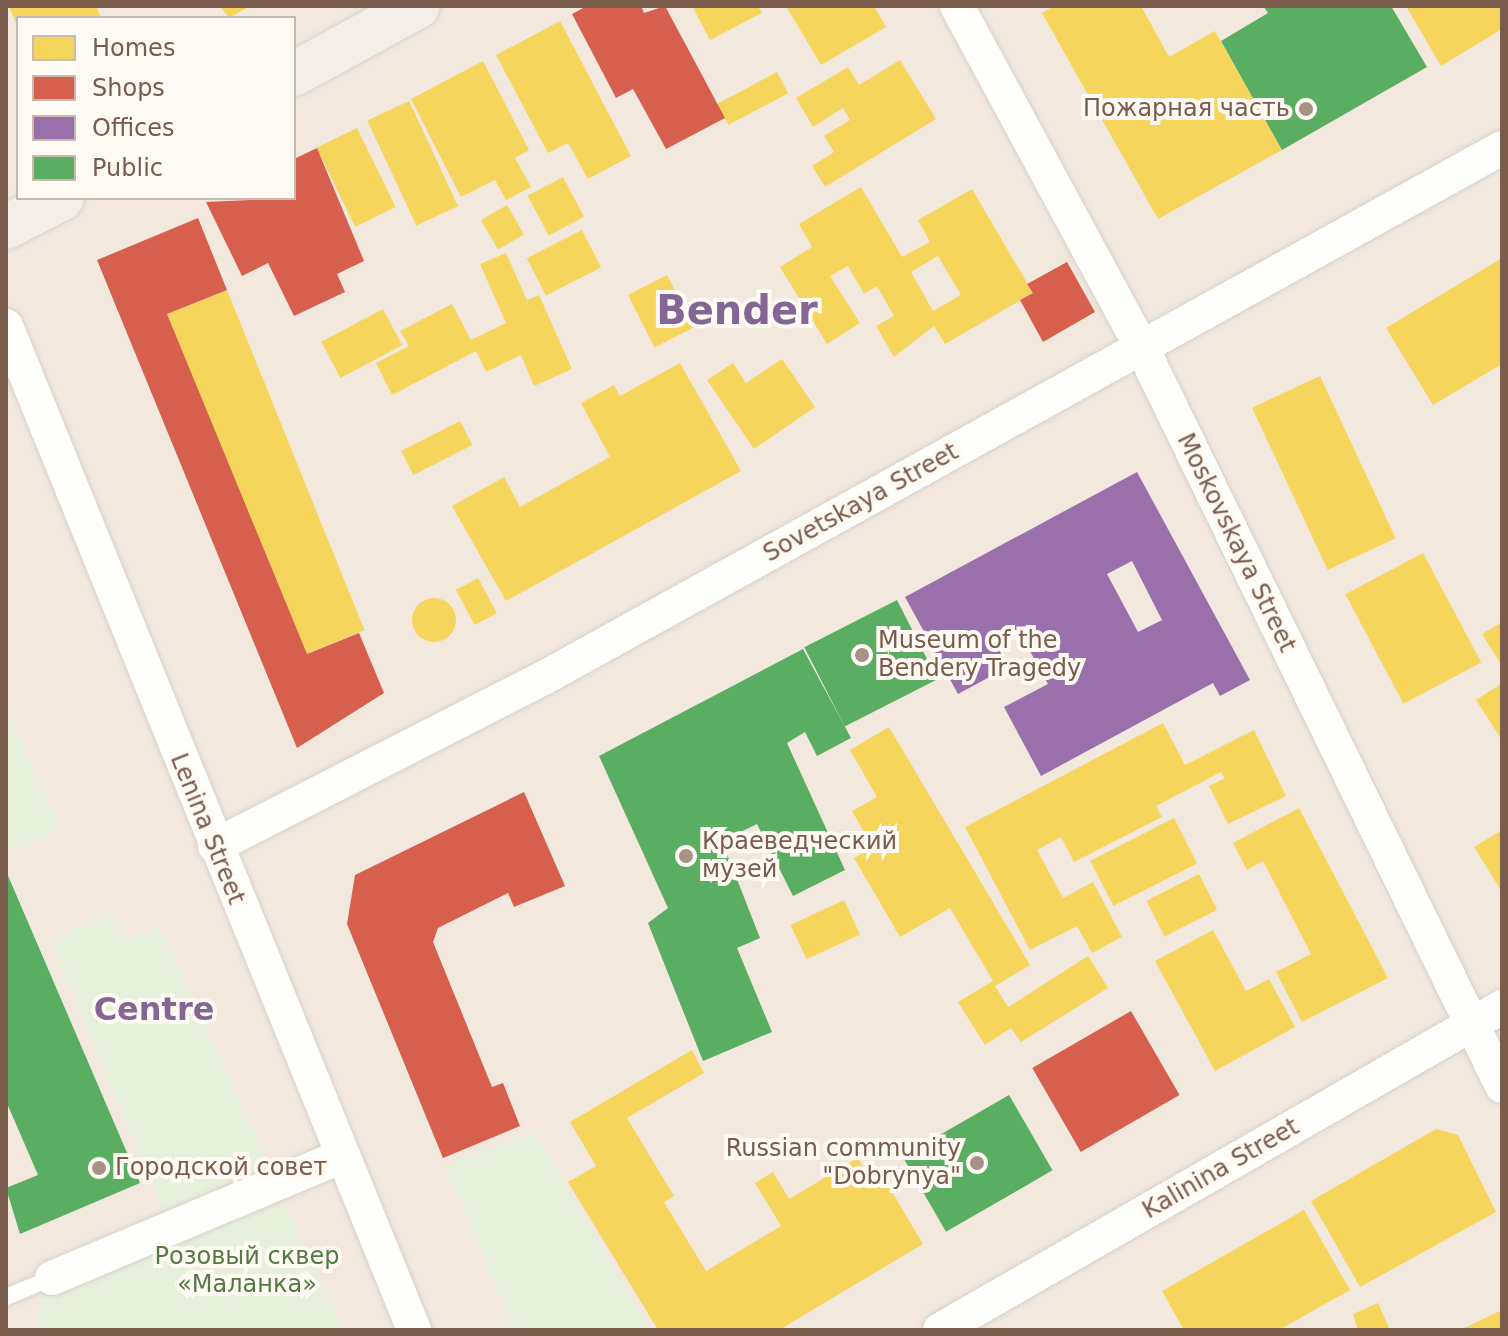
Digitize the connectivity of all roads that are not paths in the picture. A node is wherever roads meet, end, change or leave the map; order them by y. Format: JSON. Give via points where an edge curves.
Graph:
{"nodes":[{"id":1,"x":418,"y":6,"type":"edge"},
{"id":2,"x":957,"y":6,"type":"edge"},
{"id":3,"x":296,"y":73,"type":"edge"},
{"id":4,"x":1502,"y":148,"type":"edge"},
{"id":5,"x":58,"y":200,"type":"edge"},
{"id":6,"x":6,"y":227,"type":"edge"},
{"id":7,"x":6,"y":326,"type":"edge"},
{"id":8,"x":1142,"y":348,"type":"junction"},
{"id":9,"x":215,"y":846,"type":"junction"},
{"id":10,"x":1502,"y":1007,"type":"edge"},
{"id":11,"x":1471,"y":1025,"type":"junction"},
{"id":12,"x":1502,"y":1086,"type":"edge"},
{"id":13,"x":340,"y":1157,"type":"junction"},
{"id":14,"x":52,"y":1278,"type":"joint"},
{"id":15,"x":6,"y":1297,"type":"edge"},
{"id":16,"x":414,"y":1330,"type":"edge"},
{"id":17,"x":940,"y":1330,"type":"edge"}],
"edges":[{"from":1,"to":3,"type":"main road"},
{"from":2,"to":8,"type":"street","name":"Moskovskaya Street"},
{"from":4,"to":8,"type":"street","name":"Sovetskaya Street"},
{"from":5,"to":6,"type":"main road"},
{"from":7,"to":9,"type":"street","name":"Lenina Street"},
{"from":8,"to":9,"type":"street","name":"Sovetskaya Street","via":[[542,679]]},
{"from":8,"to":11,"type":"street","name":"Moskovskaya Street"},
{"from":9,"to":13,"type":"street","name":"Lenina Street"},
{"from":10,"to":11,"type":"street","name":"Kalinina Street"},
{"from":11,"to":12,"type":"street","name":"Moskovskaya Street"},
{"from":11,"to":17,"type":"street","name":"Kalinina Street"},
{"from":13,"to":14,"type":"street"},
{"from":13,"to":16,"type":"street","name":"Lenina Street"},
{"from":14,"to":15,"type":"lane"}]}
